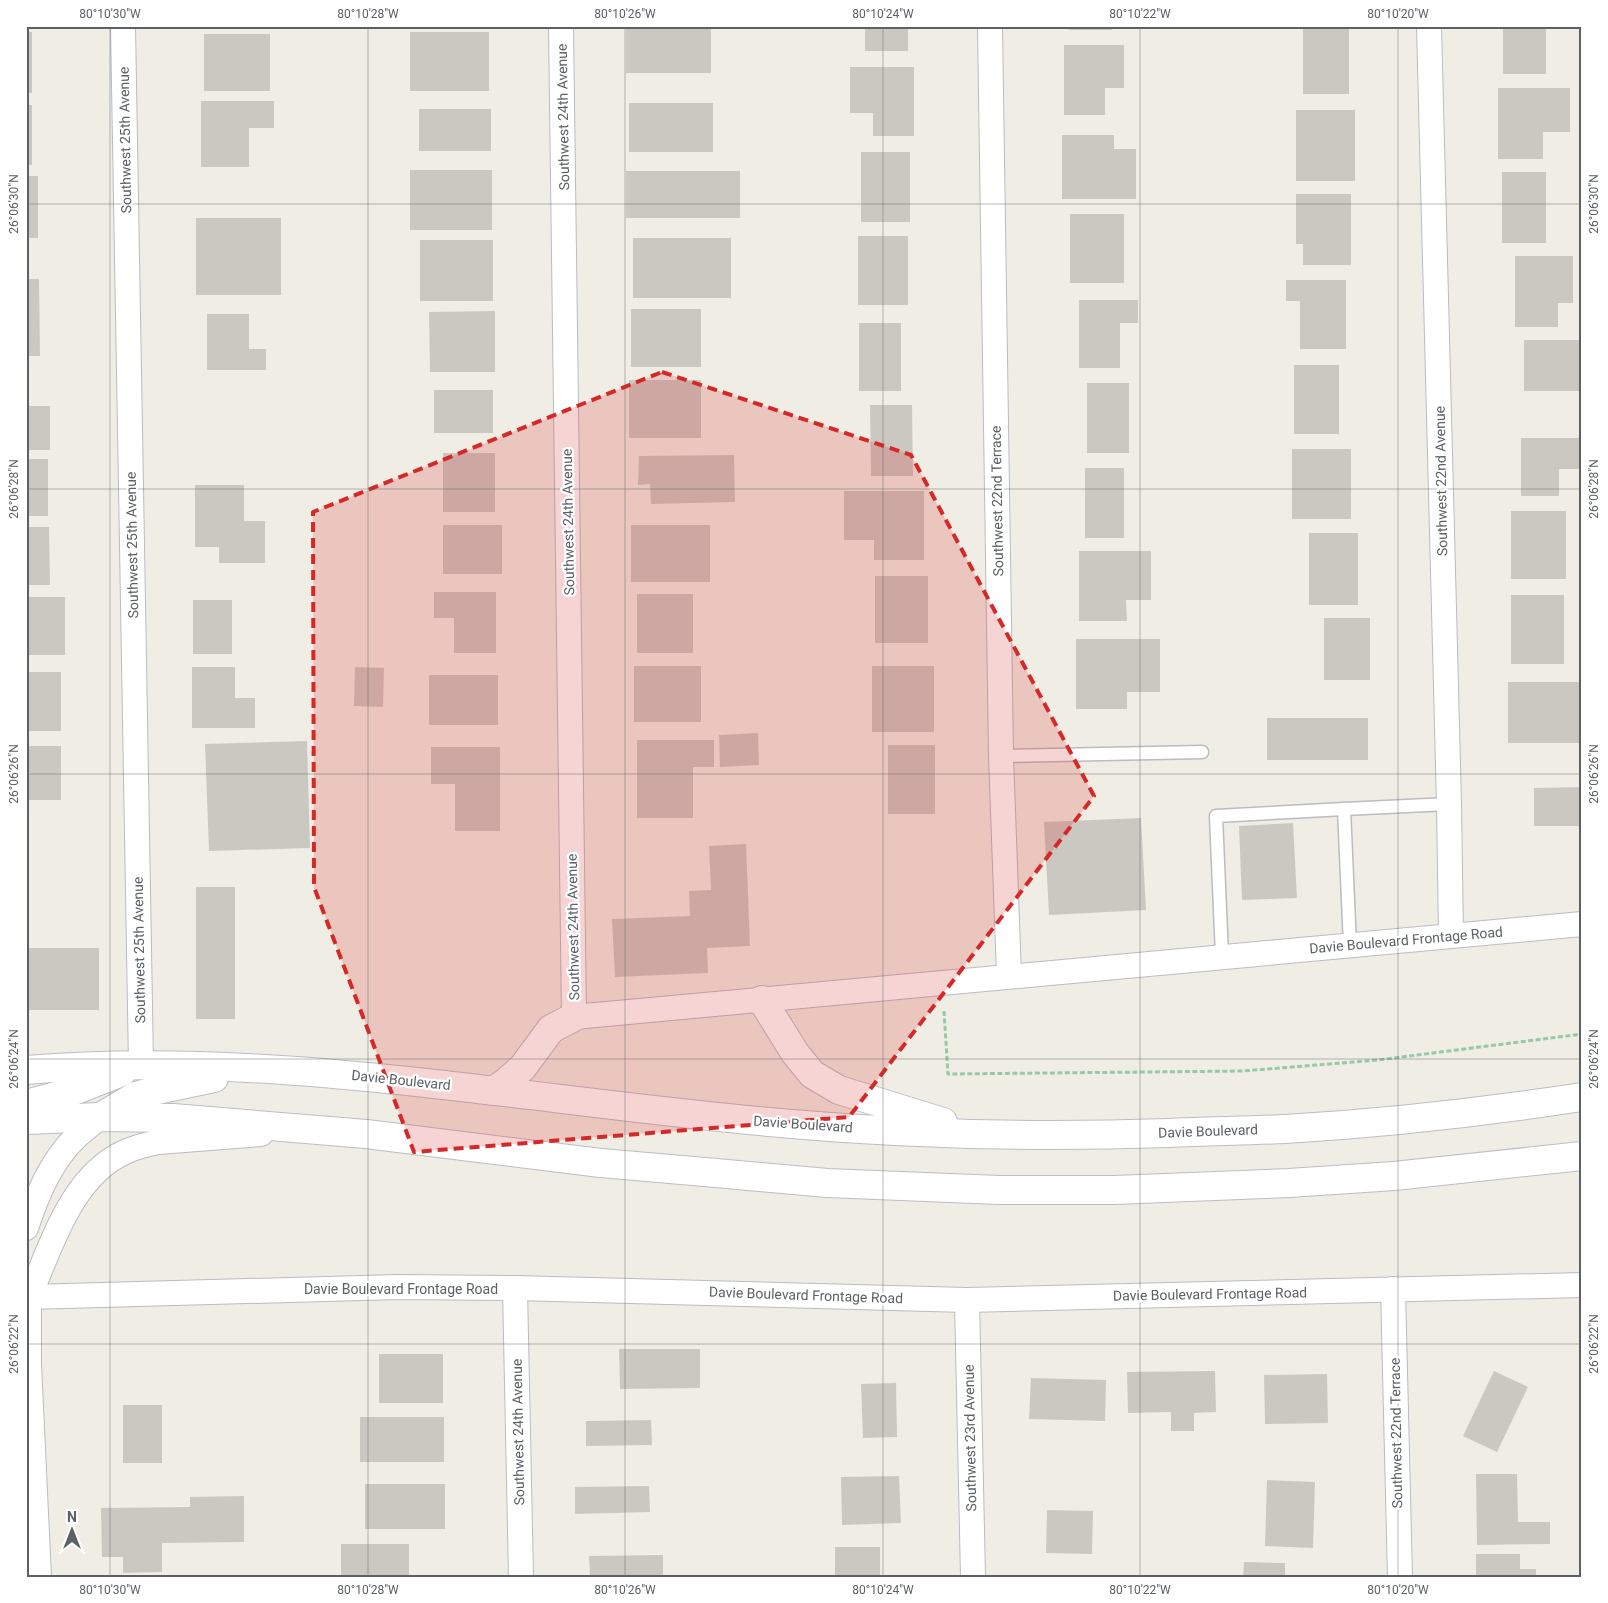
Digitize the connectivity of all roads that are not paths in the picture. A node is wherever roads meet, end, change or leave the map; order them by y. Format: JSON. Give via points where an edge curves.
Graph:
{"nodes":[{"id":1,"x":123,"y":26,"type":"edge"},
{"id":2,"x":561,"y":26,"type":"edge"},
{"id":3,"x":990,"y":26,"type":"edge"},
{"id":4,"x":1429,"y":26,"type":"edge"},
{"id":5,"x":1202,"y":752,"type":"dead end"},
{"id":6,"x":1001,"y":756,"type":"junction"},
{"id":7,"x":1449,"y":804,"type":"junction"},
{"id":8,"x":1344,"y":809,"type":"junction"},
{"id":9,"x":1582,"y":924,"type":"edge"},
{"id":10,"x":1450,"y":936,"type":"junction"},
{"id":11,"x":1350,"y":946,"type":"junction"},
{"id":12,"x":1222,"y":956,"type":"junction"},
{"id":13,"x":1009,"y":976,"type":"junction"},
{"id":14,"x":762,"y":1000,"type":"junction"},
{"id":15,"x":574,"y":1017,"type":"junction"},
{"id":16,"x":141,"y":1065,"type":"junction"},
{"id":17,"x":257,"y":1069,"type":"junction"},
{"id":18,"x":26,"y":1070,"type":"edge"},
{"id":19,"x":492,"y":1091,"type":"junction"},
{"id":20,"x":1582,"y":1097,"type":"edge"},
{"id":21,"x":26,"y":1104,"type":"edge"},
{"id":22,"x":100,"y":1118,"type":"junction"},
{"id":23,"x":26,"y":1120,"type":"edge"},
{"id":24,"x":310,"y":1130,"type":"junction"},
{"id":25,"x":982,"y":1134,"type":"junction"},
{"id":26,"x":1582,"y":1156,"type":"edge"},
{"id":27,"x":26,"y":1228,"type":"edge"},
{"id":28,"x":26,"y":1270,"type":"edge"},
{"id":29,"x":1582,"y":1285,"type":"edge"},
{"id":30,"x":515,"y":1288,"type":"junction"},
{"id":31,"x":1393,"y":1290,"type":"junction"},
{"id":32,"x":30,"y":1297,"type":"junction"},
{"id":33,"x":967,"y":1300,"type":"junction"},
{"id":34,"x":39,"y":1577,"type":"edge"},
{"id":35,"x":521,"y":1577,"type":"edge"},
{"id":36,"x":973,"y":1577,"type":"edge"},
{"id":37,"x":1400,"y":1577,"type":"edge"}],
"edges":[{"from":1,"to":16,"type":"street","name":"Southwest 25th Avenue"},
{"from":2,"to":15,"type":"street","name":"Southwest 24th Avenue"},
{"from":3,"to":6,"type":"street","name":"Southwest 22nd Terrace"},
{"from":4,"to":7,"type":"street","name":"Southwest 22nd Avenue"},
{"from":5,"to":6,"type":"lane"},
{"from":6,"to":13,"type":"street","name":"Southwest 22nd Terrace"},
{"from":7,"to":8,"type":"lane"},
{"from":7,"to":10,"type":"street","name":"Southwest 22nd Avenue"},
{"from":8,"to":11,"type":"lane"},
{"from":8,"to":12,"type":"lane","via":[[1216,816]]},
{"from":9,"to":10,"type":"street","name":"Davie Boulevard Frontage Road"},
{"from":10,"to":11,"type":"street","name":"Davie Boulevard Frontage Road"},
{"from":11,"to":12,"type":"street","name":"Davie Boulevard Frontage Road"},
{"from":12,"to":13,"type":"street","name":"Davie Boulevard Frontage Road"},
{"from":13,"to":14,"type":"street","name":"Davie Boulevard Frontage Road"},
{"from":14,"to":15,"type":"street","name":"Davie Boulevard Frontage Road"},
{"from":14,"to":25,"type":"main road","via":[[804,1066],[824,1082],[857,1096]]},
{"from":15,"to":19,"type":"main road","via":[[551,1029],[523,1067]]},
{"from":16,"to":17,"type":"main road","name":"Davie Boulevard"},
{"from":16,"to":18,"type":"main road","name":"Davie Boulevard"},
{"from":16,"to":21,"type":"main road","via":[[71,1092]]},
{"from":17,"to":19,"type":"main road","name":"Davie Boulevard","via":[[352,1075]]},
{"from":17,"to":22,"type":"main road","via":[[136,1096]]},
{"from":19,"to":25,"type":"main road","name":"Davie Boulevard","via":[[785,1124]]},
{"from":20,"to":25,"type":"main road","name":"Davie Boulevard","via":[[1433,1116],[1282,1129]]},
{"from":22,"to":23,"type":"main road"},
{"from":22,"to":24,"type":"main road","via":[[173,1118]]},
{"from":22,"to":27,"type":"street","via":[[60,1155],[48,1174]]},
{"from":24,"to":26,"type":"main road","via":[[716,1174],[827,1183],[999,1190],[1114,1190],[1297,1183]]},
{"from":24,"to":32,"type":"street","via":[[159,1142],[124,1152],[96,1172],[74,1197]]},
{"from":28,"to":32,"type":"street"},
{"from":29,"to":31,"type":"street","name":"Davie Boulevard Frontage Road"},
{"from":30,"to":32,"type":"street","name":"Davie Boulevard Frontage Road","via":[[398,1287]]},
{"from":30,"to":33,"type":"street","name":"Davie Boulevard Frontage Road"},
{"from":30,"to":35,"type":"street","name":"Southwest 24th Avenue"},
{"from":31,"to":33,"type":"street","name":"Davie Boulevard Frontage Road"},
{"from":31,"to":37,"type":"street","name":"Southwest 22nd Terrace"},
{"from":32,"to":34,"type":"street"},
{"from":33,"to":36,"type":"street","name":"Southwest 23rd Avenue"}]}
